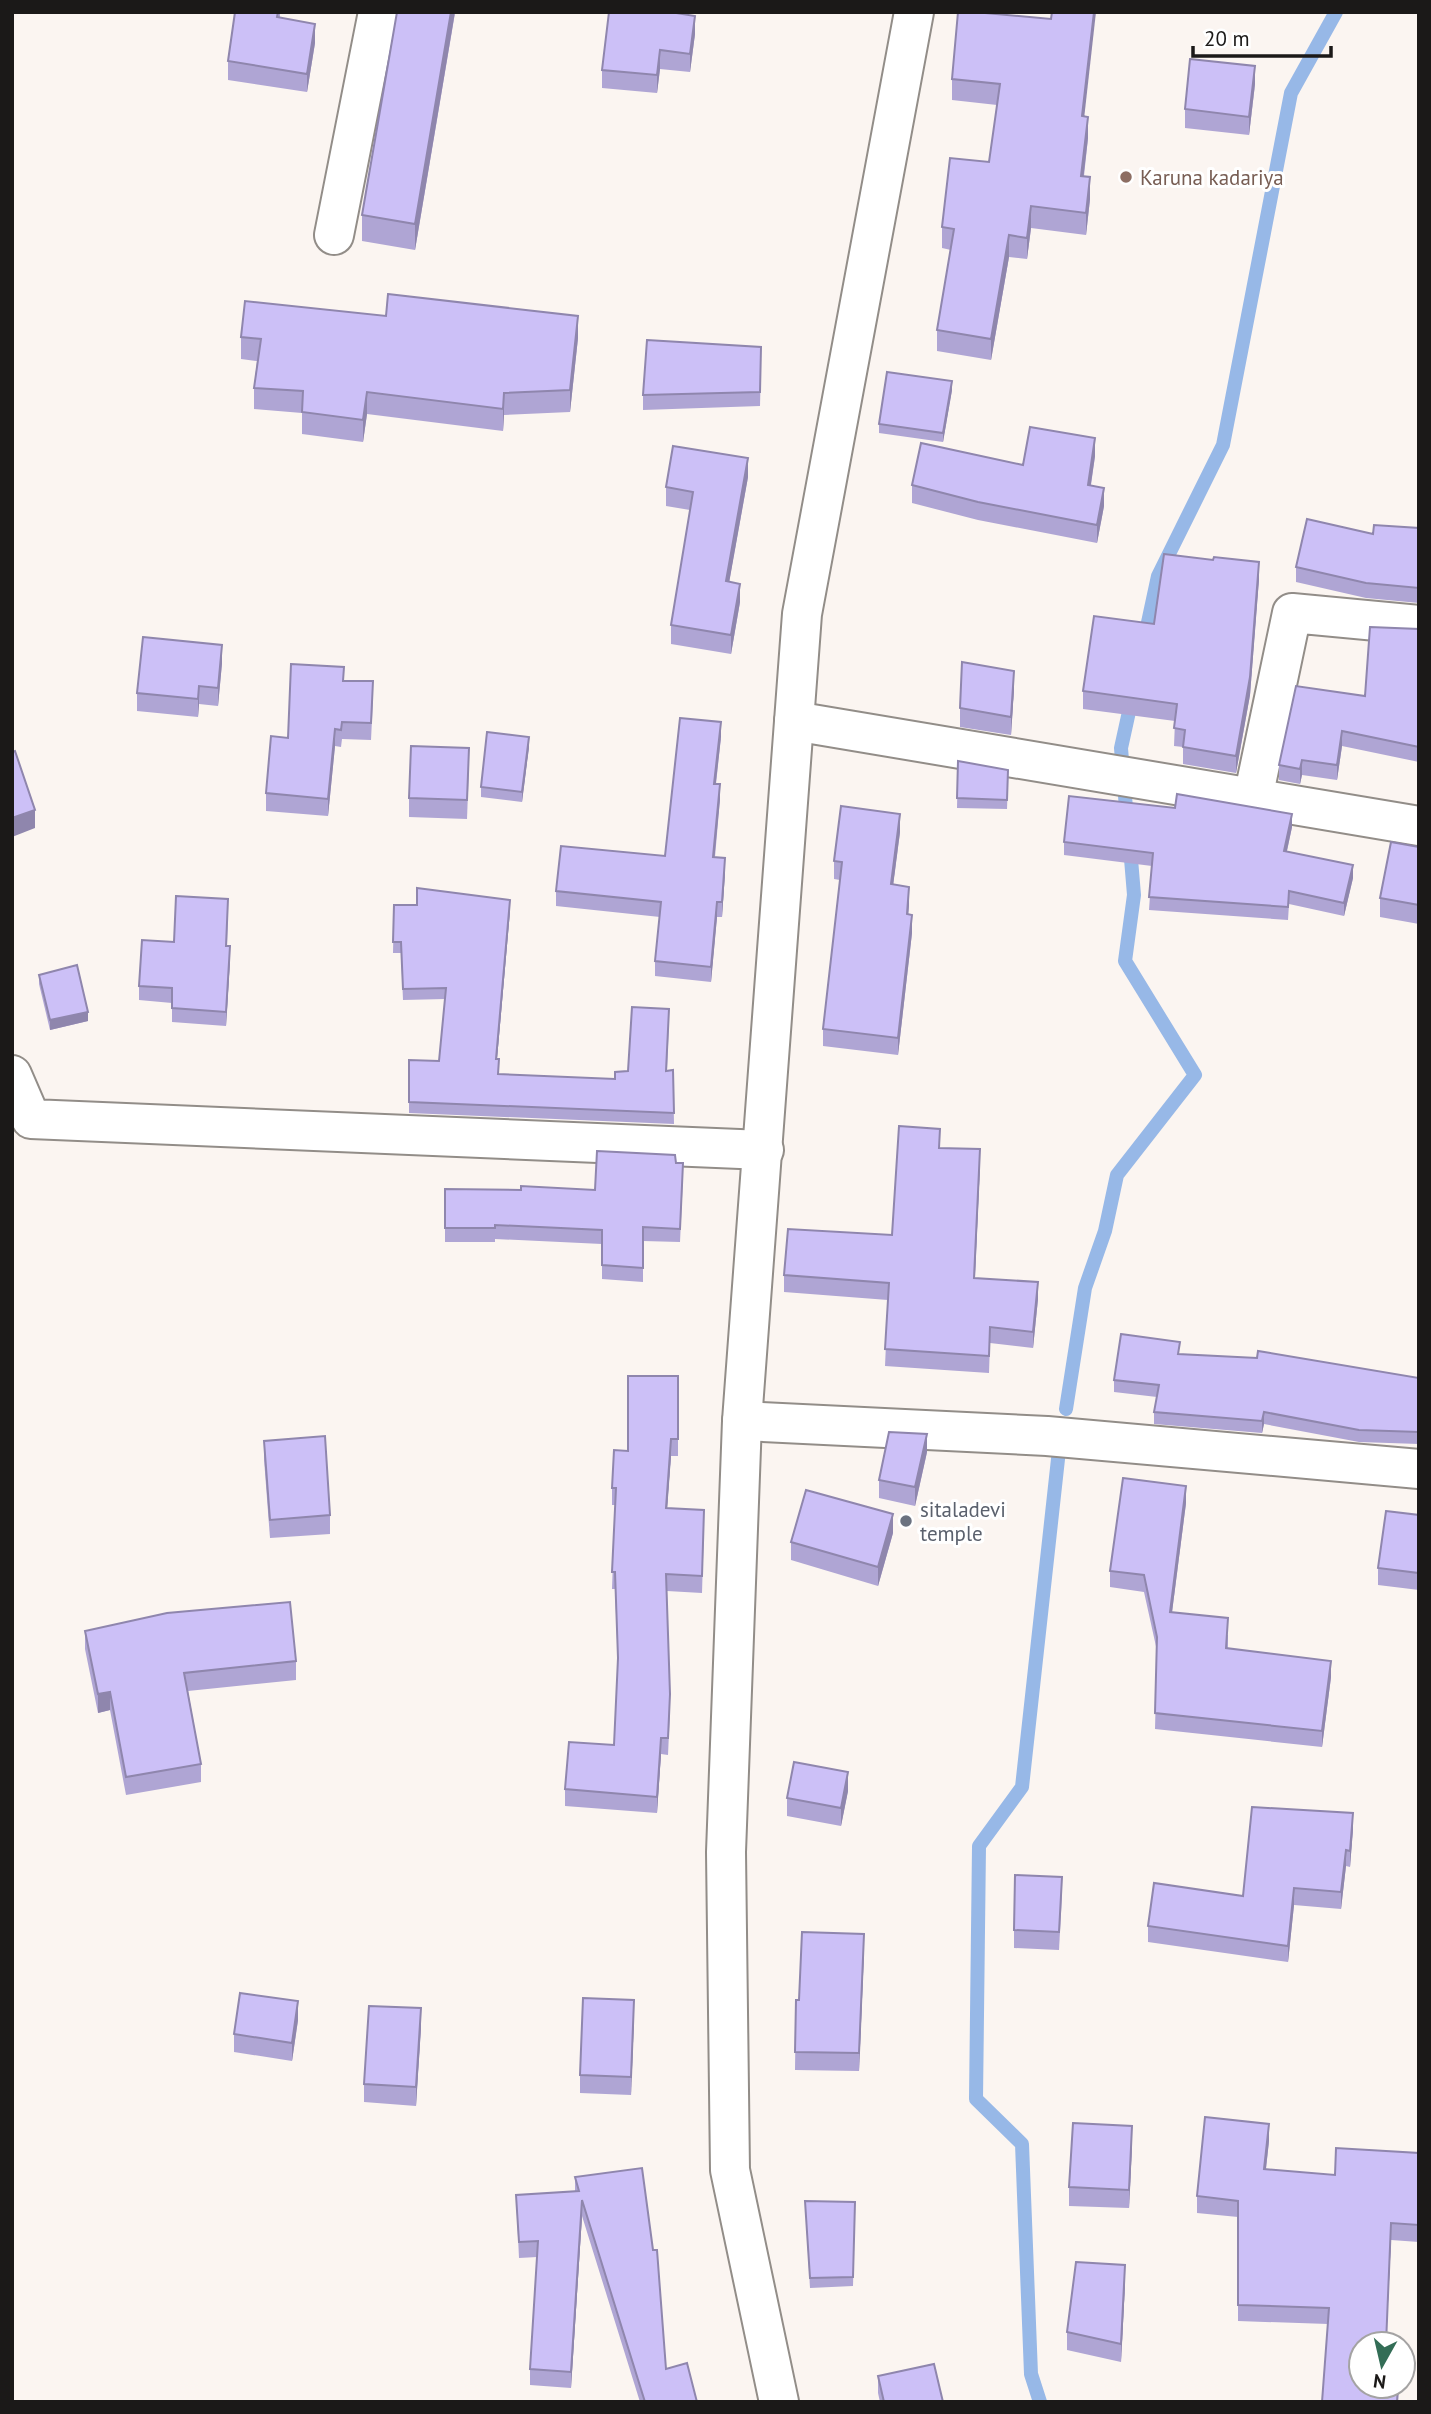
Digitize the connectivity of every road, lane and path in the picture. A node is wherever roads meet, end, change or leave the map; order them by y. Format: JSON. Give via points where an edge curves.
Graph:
{"nodes":[{"id":1,"x":378,"y":12,"type":"edge"},
{"id":2,"x":914,"y":12,"type":"edge"},
{"id":3,"x":334,"y":235,"type":"dead end"},
{"id":4,"x":1419,"y":625,"type":"edge"},
{"id":5,"x":794,"y":721,"type":"junction"},
{"id":6,"x":1253,"y":798,"type":"junction"},
{"id":7,"x":1419,"y":826,"type":"edge"},
{"id":8,"x":12,"y":1075,"type":"edge"},
{"id":9,"x":22,"y":1121,"type":"edge"},
{"id":10,"x":764,"y":1150,"type":"junction"},
{"id":11,"x":743,"y":1421,"type":"junction"},
{"id":12,"x":1419,"y":1469,"type":"edge"},
{"id":13,"x":779,"y":2402,"type":"edge"}],
"edges":[{"from":1,"to":3,"type":"street"},
{"from":2,"to":5,"type":"street","via":[[802,614]]},
{"from":4,"to":6,"type":"street","via":[[1292,613]]},
{"from":5,"to":6,"type":"street"},
{"from":5,"to":10,"type":"street"},
{"from":6,"to":7,"type":"street"},
{"from":8,"to":9,"type":"street"},
{"from":9,"to":10,"type":"street"},
{"from":10,"to":11,"type":"street"},
{"from":11,"to":12,"type":"street","via":[[1047,1436]]},
{"from":11,"to":13,"type":"street","via":[[726,1852],[730,2170]]}]}
